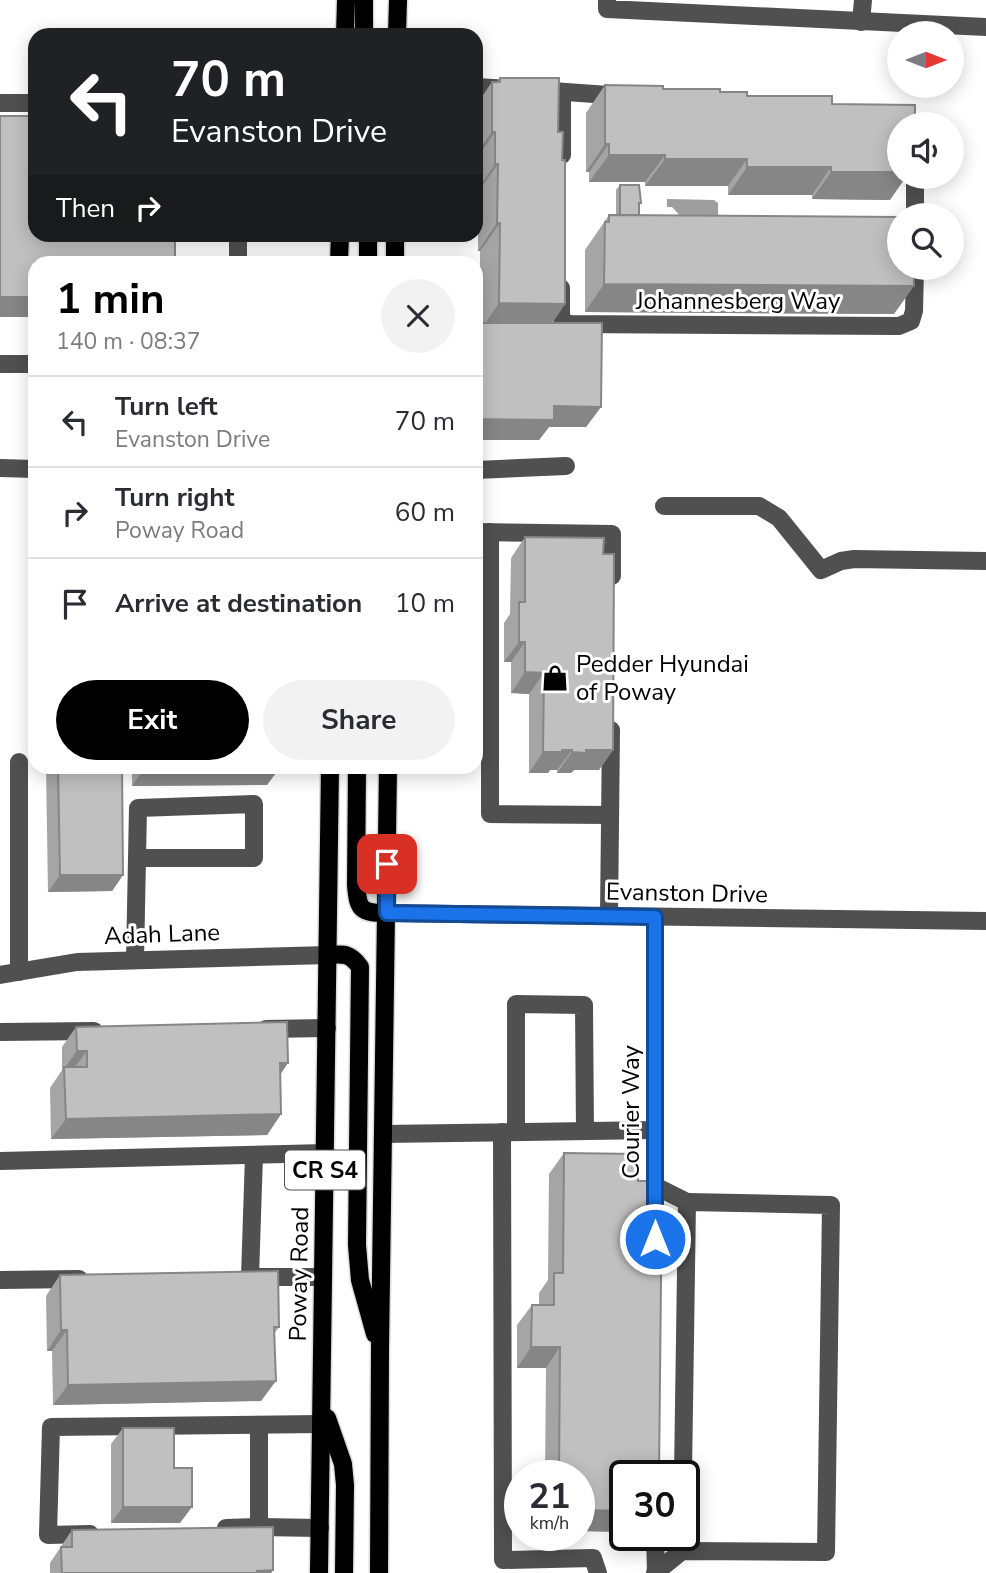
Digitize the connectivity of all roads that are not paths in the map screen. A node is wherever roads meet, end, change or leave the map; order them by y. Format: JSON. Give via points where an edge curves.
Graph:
{"nodes":[{"id":1,"x":346,"y":0,"type":"edge"},
{"id":2,"x":364,"y":0,"type":"edge"},
{"id":3,"x":398,"y":0,"type":"edge"},
{"id":4,"x":607,"y":0,"type":"edge"},
{"id":5,"x":863,"y":0,"type":"edge"},
{"id":6,"x":861,"y":22,"type":"junction"},
{"id":7,"x":986,"y":27,"type":"edge"},
{"id":8,"x":345,"y":28,"type":"edge"},
{"id":9,"x":364,"y":28,"type":"edge"},
{"id":10,"x":397,"y":28,"type":"edge"},
{"id":11,"x":483,"y":88,"type":"edge"},
{"id":12,"x":562,"y":92,"type":"junction"},
{"id":13,"x":643,"y":97,"type":"edge"},
{"id":14,"x":0,"y":103,"type":"edge"},
{"id":15,"x":28,"y":103,"type":"edge"},
{"id":16,"x":562,"y":171,"type":"edge"},
{"id":17,"x":561,"y":276,"type":"edge"},
{"id":18,"x":915,"y":280,"type":"edge"},
{"id":19,"x":0,"y":364,"type":"edge"},
{"id":20,"x":28,"y":364,"type":"edge"},
{"id":21,"x":566,"y":466,"type":"dead end"},
{"id":22,"x":0,"y":468,"type":"edge"},
{"id":23,"x":28,"y":469,"type":"edge"},
{"id":24,"x":483,"y":470,"type":"edge"},
{"id":25,"x":664,"y":506,"type":"dead end"},
{"id":26,"x":483,"y":532,"type":"edge"},
{"id":27,"x":986,"y":561,"type":"edge"},
{"id":28,"x":612,"y":587,"type":"edge"},
{"id":29,"x":611,"y":708,"type":"edge"},
{"id":30,"x":19,"y":762,"type":"dead end"},
{"id":31,"x":330,"y":774,"type":"edge"},
{"id":32,"x":357,"y":774,"type":"edge"},
{"id":33,"x":388,"y":774,"type":"edge"},
{"id":34,"x":610,"y":815,"type":"junction"},
{"id":35,"x":137,"y":858,"type":"junction"},
{"id":36,"x":387,"y":913,"type":"junction"},
{"id":37,"x":609,"y":916,"type":"junction"},
{"id":38,"x":655,"y":917,"type":"junction"},
{"id":39,"x":986,"y":921,"type":"edge"},
{"id":40,"x":328,"y":954,"type":"junction"},
{"id":41,"x":135,"y":959,"type":"junction"},
{"id":42,"x":19,"y":972,"type":"junction"},
{"id":43,"x":0,"y":975,"type":"edge"},
{"id":44,"x":327,"y":1028,"type":"junction"},
{"id":45,"x":245,"y":1029,"type":"edge"},
{"id":46,"x":109,"y":1031,"type":"edge"},
{"id":47,"x":0,"y":1032,"type":"edge"},
{"id":48,"x":655,"y":1130,"type":"junction"},
{"id":49,"x":585,"y":1131,"type":"junction"},
{"id":50,"x":509,"y":1132,"type":"junction"},
{"id":51,"x":383,"y":1134,"type":"junction"},
{"id":52,"x":325,"y":1153,"type":"junction"},
{"id":53,"x":254,"y":1155,"type":"junction"},
{"id":54,"x":0,"y":1161,"type":"edge"},
{"id":55,"x":655,"y":1186,"type":"junction"},
{"id":56,"x":687,"y":1202,"type":"junction"},
{"id":57,"x":655,"y":1227,"type":"edge"},
{"id":58,"x":323,"y":1277,"type":"junction"},
{"id":59,"x":97,"y":1279,"type":"edge"},
{"id":60,"x":0,"y":1280,"type":"edge"},
{"id":61,"x":380,"y":1350,"type":"junction"},
{"id":62,"x":321,"y":1401,"type":"junction"},
{"id":63,"x":321,"y":1424,"type":"junction"},
{"id":64,"x":259,"y":1425,"type":"junction"},
{"id":65,"x":683,"y":1460,"type":"edge"},
{"id":66,"x":259,"y":1527,"type":"junction"},
{"id":67,"x":320,"y":1528,"type":"junction"},
{"id":68,"x":206,"y":1529,"type":"edge"},
{"id":69,"x":101,"y":1533,"type":"edge"},
{"id":70,"x":700,"y":1544,"type":"edge"},
{"id":71,"x":656,"y":1551,"type":"edge"},
{"id":72,"x":675,"y":1551,"type":"edge"},
{"id":73,"x":319,"y":1573,"type":"edge"},
{"id":74,"x":344,"y":1573,"type":"edge"},
{"id":75,"x":379,"y":1573,"type":"edge"},
{"id":76,"x":598,"y":1573,"type":"edge"},
{"id":77,"x":655,"y":1573,"type":"edge"}],
"edges":[{"from":1,"to":8,"type":"main road"},
{"from":2,"to":9,"type":"main road"},
{"from":3,"to":10,"type":"main road"},
{"from":4,"to":6,"type":"street","via":[[607,9]]},
{"from":5,"to":6,"type":"street"},
{"from":6,"to":7,"type":"street"},
{"from":11,"to":12,"type":"street"},
{"from":12,"to":13,"type":"street"},
{"from":12,"to":16,"type":"street"},
{"from":14,"to":15,"type":"street"},
{"from":17,"to":18,"type":"street","name":"Johannesberg Way","via":[[561,316],[570,324],[899,326],[911,321]]},
{"from":19,"to":20,"type":"street"},
{"from":21,"to":24,"type":"street"},
{"from":22,"to":23,"type":"street"},
{"from":25,"to":27,"type":"street","via":[[759,506],[779,518],[821,570],[854,559]]},
{"from":26,"to":28,"type":"street","via":[[612,534]]},
{"from":26,"to":34,"type":"street","via":[[491,814]]},
{"from":29,"to":34,"type":"street"},
{"from":30,"to":42,"type":"street"},
{"from":31,"to":40,"type":"main road","name":"Poway Road","number":"CR S4"},
{"from":32,"to":36,"type":"main road","via":[[357,900],[369,913]]},
{"from":33,"to":36,"type":"main road","number":"CR S4"},
{"from":34,"to":37,"type":"street"},
{"from":35,"to":35,"type":"street","via":[[138,808],[254,804],[254,858]]},
{"from":35,"to":41,"type":"street"},
{"from":36,"to":37,"type":"street","name":"Evanston Drive"},
{"from":36,"to":51,"type":"main road","number":"CR S4"},
{"from":37,"to":38,"type":"street","name":"Evanston Drive"},
{"from":38,"to":39,"type":"street","name":"Evanston Drive"},
{"from":38,"to":48,"type":"street","name":"Courier Way"},
{"from":40,"to":41,"type":"street","name":"Adah Lane"},
{"from":40,"to":44,"type":"main road","name":"Poway Road","number":"CR S4"},
{"from":40,"to":61,"type":"main road","via":[[344,954],[360,967],[357,1254]]},
{"from":41,"to":42,"type":"street","name":"Adah Lane"},
{"from":42,"to":43,"type":"street","name":"Adah Lane"},
{"from":44,"to":45,"type":"street"},
{"from":44,"to":52,"type":"main road","name":"Poway Road","number":"CR S4"},
{"from":46,"to":47,"type":"street"},
{"from":48,"to":49,"type":"street"},
{"from":48,"to":55,"type":"street","name":"Courier Way"},
{"from":49,"to":50,"type":"street"},
{"from":49,"to":50,"type":"street","via":[[584,1005],[516,1004]]},
{"from":50,"to":51,"type":"street"},
{"from":50,"to":76,"type":"street","via":[[503,1560],[593,1558]]},
{"from":51,"to":61,"type":"main road","number":"CR S4"},
{"from":52,"to":53,"type":"street"},
{"from":52,"to":58,"type":"main road","name":"Poway Road","number":"CR S4"},
{"from":53,"to":54,"type":"street"},
{"from":53,"to":58,"type":"street","via":[[243,1277]]},
{"from":55,"to":56,"type":"street"},
{"from":55,"to":57,"type":"street","name":"Courier Way"},
{"from":56,"to":65,"type":"street"},
{"from":56,"to":70,"type":"street","via":[[831,1205],[826,1552]]},
{"from":58,"to":62,"type":"main road","name":"Poway Road","number":"CR S4"},
{"from":59,"to":60,"type":"street"},
{"from":61,"to":75,"type":"main road","number":"CR S4"},
{"from":62,"to":63,"type":"main road","name":"Poway Road","number":"CR S4"},
{"from":62,"to":74,"type":"main road","via":[[343,1464]]},
{"from":63,"to":64,"type":"street"},
{"from":63,"to":67,"type":"main road","name":"Poway Road","number":"CR S4"},
{"from":64,"to":66,"type":"street"},
{"from":64,"to":69,"type":"street","via":[[51,1427],[48,1535]]},
{"from":66,"to":67,"type":"street"},
{"from":66,"to":68,"type":"street"},
{"from":67,"to":73,"type":"main road","name":"Poway Road","number":"CR S4"},
{"from":71,"to":77,"type":"street"},
{"from":72,"to":77,"type":"street"}]}
